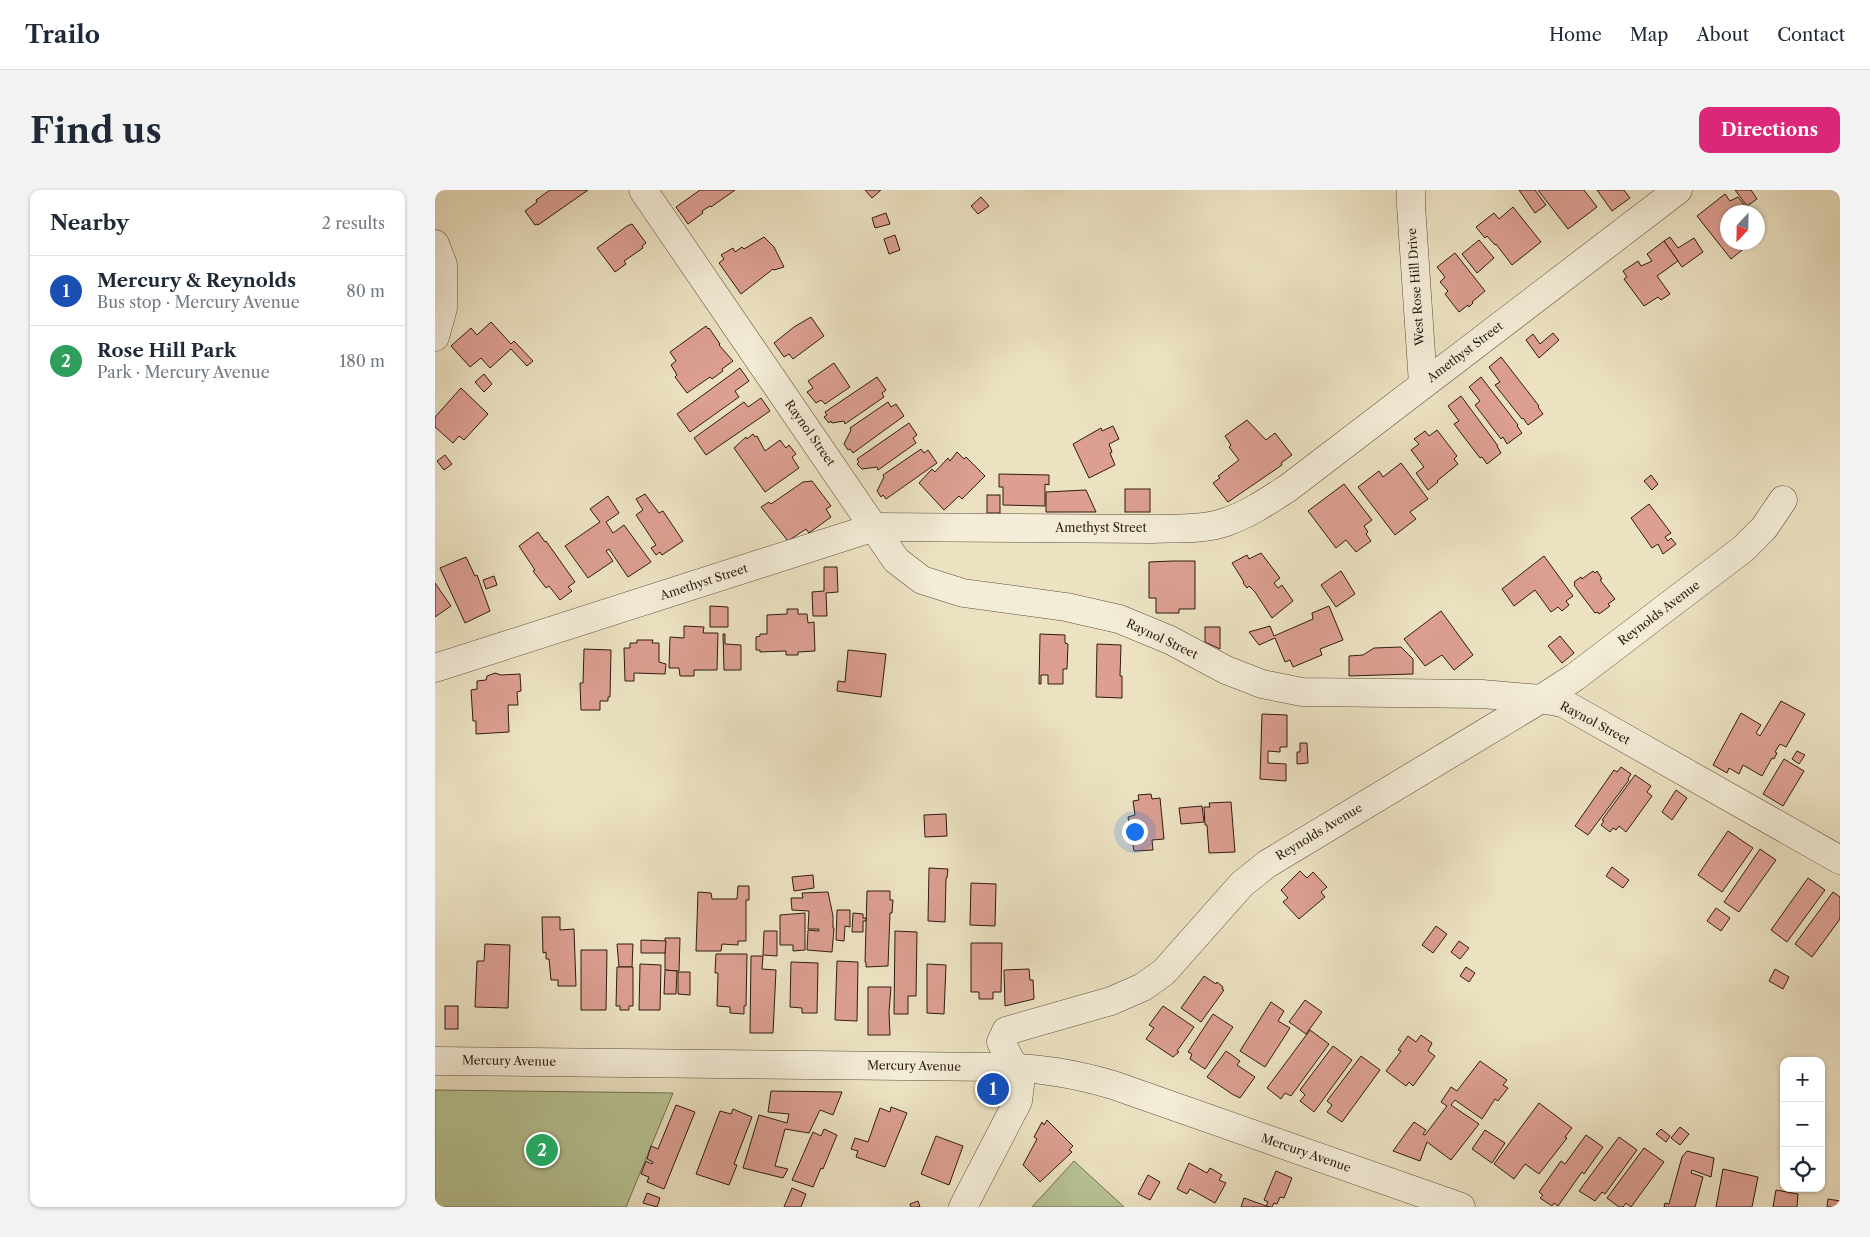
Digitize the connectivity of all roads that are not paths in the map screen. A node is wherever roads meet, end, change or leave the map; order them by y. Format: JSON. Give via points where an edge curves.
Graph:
{"nodes":[{"id":1,"x":643,"y":190,"type":"edge"},
{"id":2,"x":1411,"y":190,"type":"edge"},
{"id":3,"x":1678,"y":190,"type":"edge"},
{"id":4,"x":435,"y":244,"type":"edge"},
{"id":5,"x":435,"y":336,"type":"edge"},
{"id":6,"x":1423,"y":384,"type":"junction"},
{"id":7,"x":1783,"y":500,"type":"dead end"},
{"id":8,"x":875,"y":527,"type":"junction"},
{"id":9,"x":435,"y":668,"type":"edge"},
{"id":10,"x":1541,"y":699,"type":"junction"},
{"id":11,"x":1840,"y":860,"type":"edge"},
{"id":12,"x":435,"y":1061,"type":"edge"},
{"id":13,"x":1014,"y":1067,"type":"junction"},
{"id":14,"x":963,"y":1207,"type":"edge"},
{"id":15,"x":1461,"y":1207,"type":"edge"}],
"edges":[{"from":1,"to":8,"type":"street","name":"Raynol Street"},
{"from":2,"to":6,"type":"street","name":"West Rose Hill Drive"},
{"from":3,"to":6,"type":"street","name":"Amethyst Street"},
{"from":4,"to":5,"type":"street","via":[[443,264],[443,308]]},
{"from":6,"to":8,"type":"street","name":"Amethyst Street","via":[[1288,488],[1258,508],[1225,522],[1189,528]]},
{"from":7,"to":10,"type":"street","name":"Reynolds Avenue","via":[[1764,528],[1743,549],[1575,677]]},
{"from":8,"to":9,"type":"street","name":"Amethyst Street"},
{"from":8,"to":10,"type":"street","name":"Raynol Street","via":[[896,560],[922,580],[963,593],[1066,607],[1119,619],[1262,684],[1302,692],[1481,694]]},
{"from":10,"to":11,"type":"street","name":"Raynol Street","via":[[1563,703]]},
{"from":10,"to":13,"type":"street","name":"Reynolds Avenue","via":[[1267,864],[1242,884],[1164,972],[1143,987],[1111,1001],[1006,1031],[1001,1042]]},
{"from":12,"to":13,"type":"street","name":"Mercury Avenue"},
{"from":13,"to":14,"type":"street","name":"Reynolds Avenue","via":[[1020,1085],[1018,1101]]},
{"from":13,"to":15,"type":"street","name":"Mercury Avenue","via":[[1077,1074],[1113,1085]]}]}
